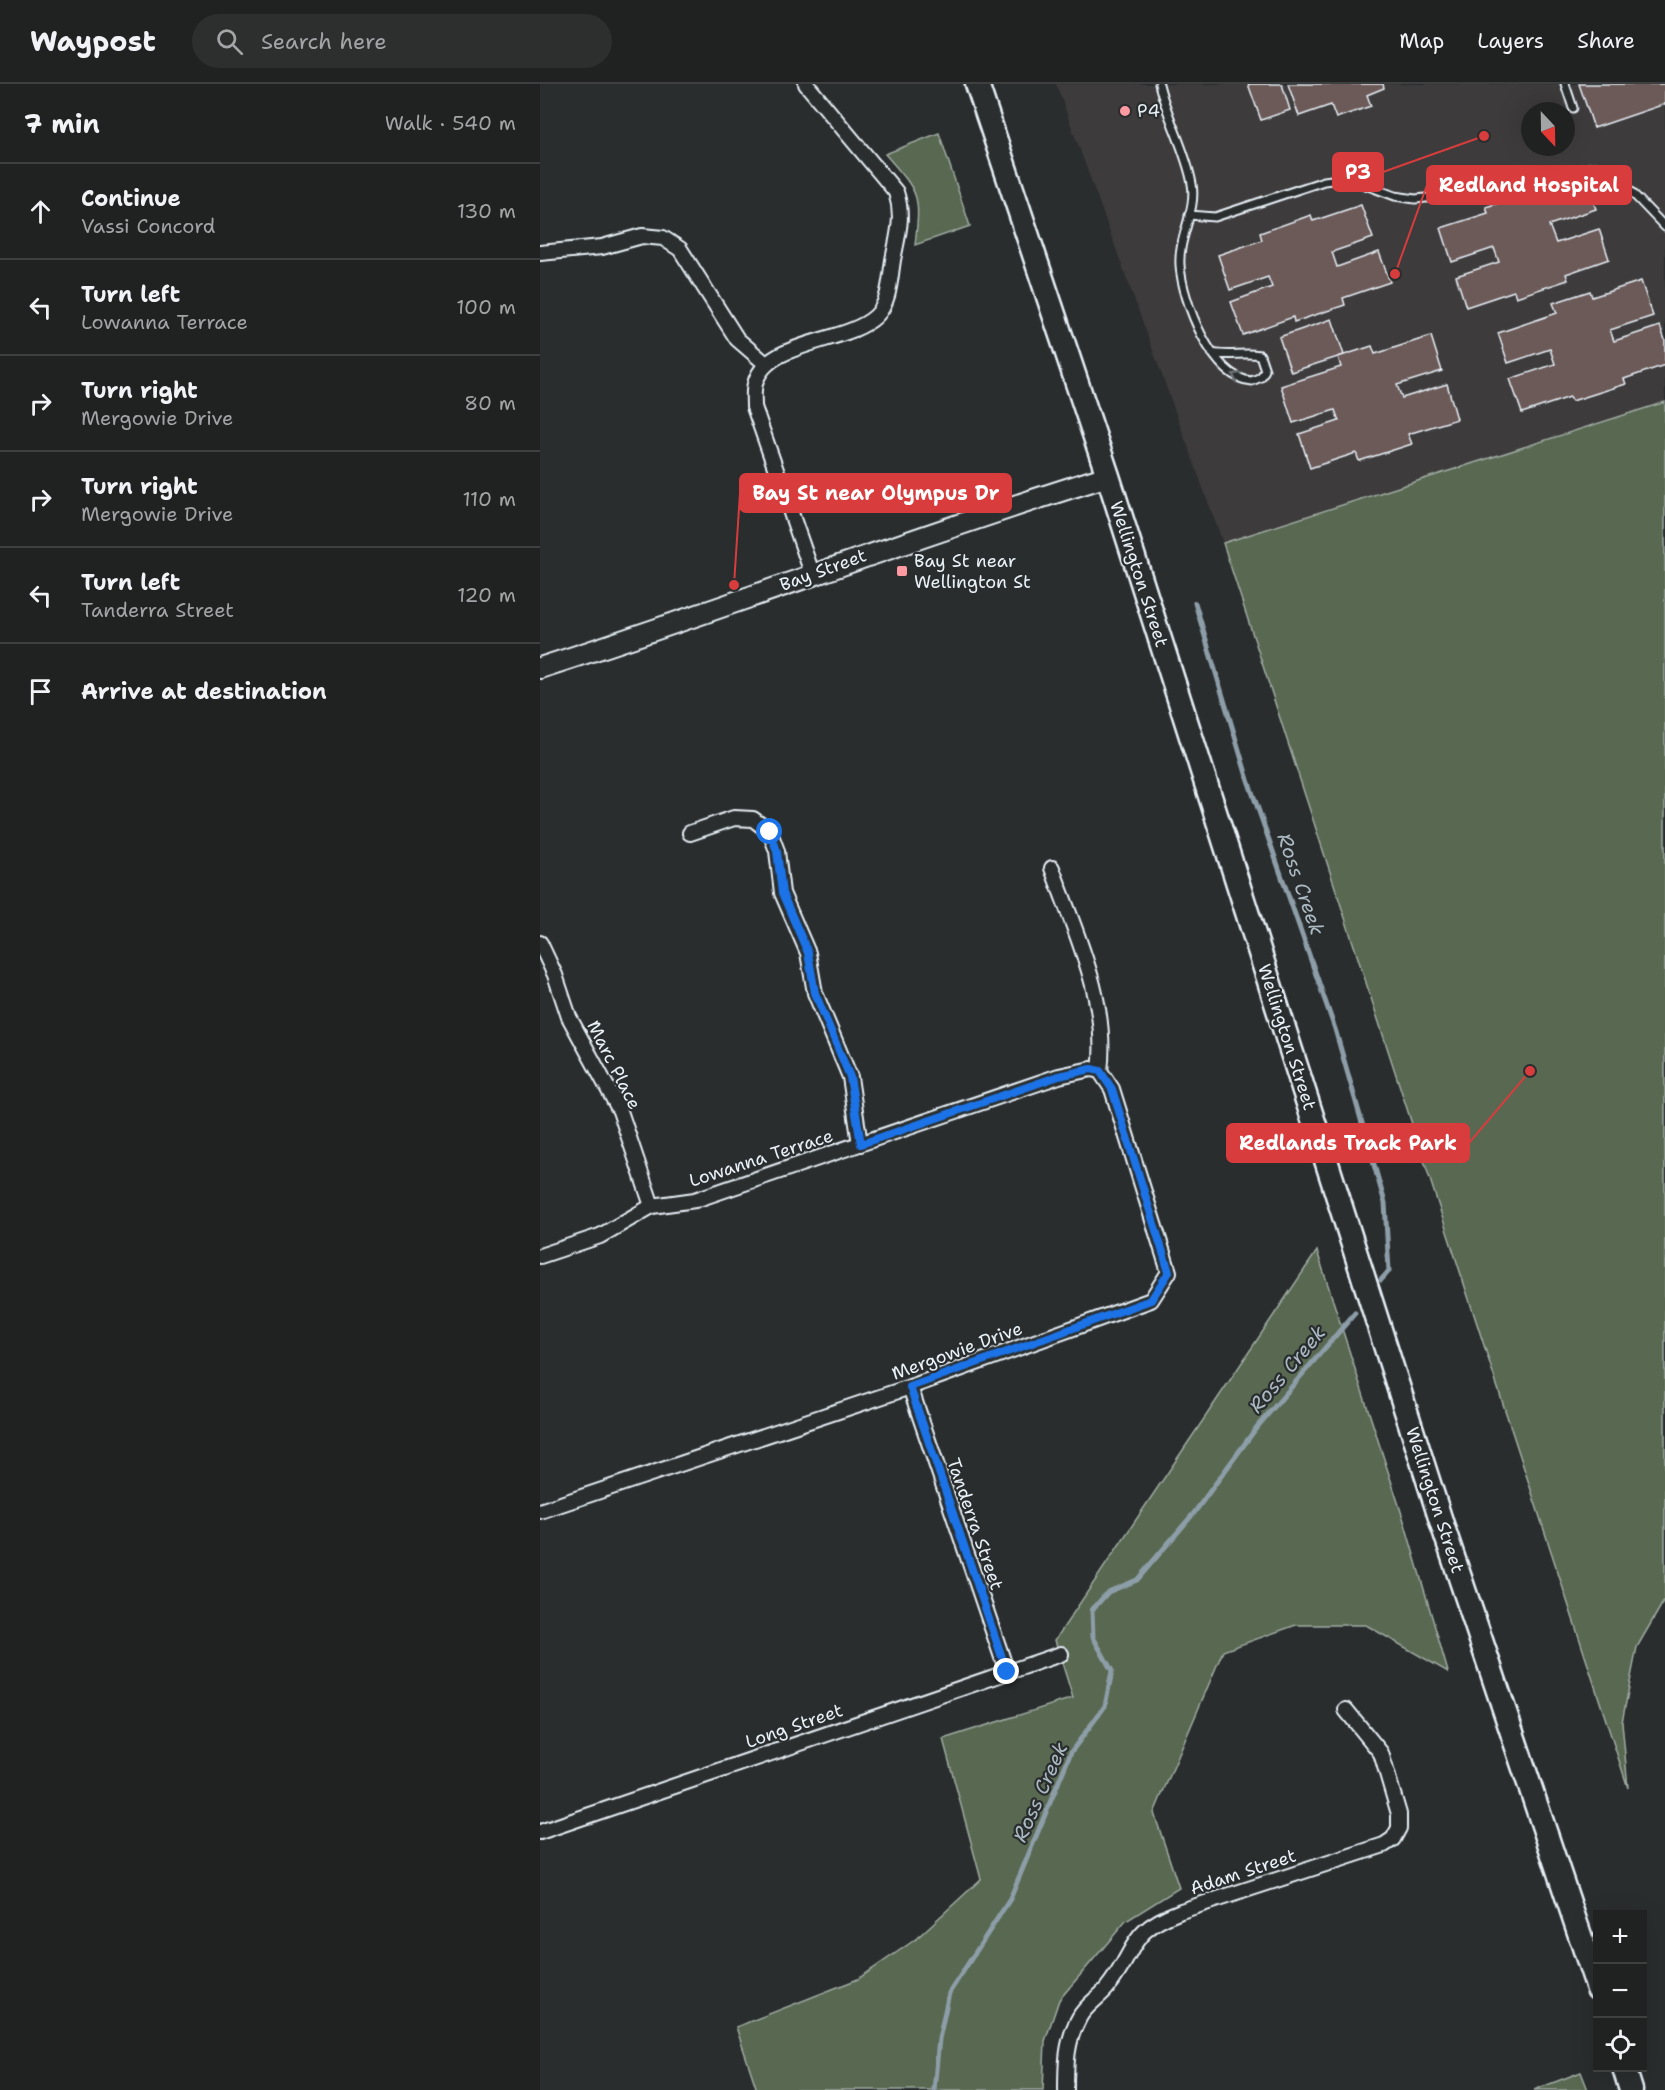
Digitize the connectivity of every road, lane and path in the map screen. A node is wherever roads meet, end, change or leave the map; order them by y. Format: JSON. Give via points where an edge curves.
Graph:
{"nodes":[{"id":1,"x":806,"y":84,"type":"edge"},
{"id":2,"x":976,"y":84,"type":"edge"},
{"id":3,"x":1159,"y":84,"type":"edge"},
{"id":4,"x":1565,"y":84,"type":"edge"},
{"id":5,"x":1571,"y":102,"type":"edge"},
{"id":6,"x":1189,"y":215,"type":"junction"},
{"id":7,"x":1665,"y":227,"type":"edge"},
{"id":8,"x":540,"y":253,"type":"edge"},
{"id":9,"x":1212,"y":353,"type":"junction"},
{"id":10,"x":766,"y":364,"type":"junction"},
{"id":11,"x":1108,"y":476,"type":"junction"},
{"id":12,"x":812,"y":573,"type":"junction"},
{"id":13,"x":540,"y":668,"type":"edge"},
{"id":14,"x":690,"y":833,"type":"dead end"},
{"id":15,"x":1052,"y":868,"type":"dead end"},
{"id":16,"x":540,"y":943,"type":"edge"},
{"id":17,"x":1100,"y":1071,"type":"junction"},
{"id":18,"x":861,"y":1144,"type":"junction"},
{"id":19,"x":652,"y":1206,"type":"junction"},
{"id":20,"x":540,"y":1256,"type":"edge"},
{"id":21,"x":910,"y":1387,"type":"junction"},
{"id":22,"x":540,"y":1511,"type":"edge"},
{"id":23,"x":1060,"y":1654,"type":"dead end"},
{"id":24,"x":1007,"y":1672,"type":"junction"},
{"id":25,"x":1346,"y":1710,"type":"dead end"},
{"id":26,"x":540,"y":1832,"type":"edge"},
{"id":27,"x":1593,"y":1974,"type":"edge"},
{"id":28,"x":1626,"y":2072,"type":"edge"},
{"id":29,"x":1066,"y":2090,"type":"edge"},
{"id":30,"x":1631,"y":2090,"type":"edge"}],
"edges":[{"from":1,"to":10,"type":"street","via":[[896,192],[902,211],[886,300],[876,316],[859,327],[779,355]]},
{"from":2,"to":11,"type":"main road","name":"Wellington Street"},
{"from":3,"to":6,"type":"lane","via":[[1189,168],[1193,187]]},
{"from":4,"to":5,"type":"lane"},
{"from":6,"to":7,"type":"lane","via":[[1215,217],[1324,181],[1347,178],[1395,196],[1415,199],[1437,197],[1503,176],[1540,177],[1595,167],[1619,179]]},
{"from":6,"to":9,"type":"lane","via":[[1181,242],[1180,266],[1202,337]]},
{"from":8,"to":10,"type":"street","via":[[602,247],[642,236],[663,238],[680,249],[737,339]]},
{"from":9,"to":9,"type":"lane","one_way":true,"via":[[1260,355],[1265,370],[1261,377],[1243,381]]},
{"from":10,"to":12,"type":"street","via":[[755,383],[754,407]]},
{"from":11,"to":12,"type":"street","name":"Bay Street"},
{"from":11,"to":27,"type":"main road","name":"Wellington Street","via":[[1442,1524]]},
{"from":12,"to":13,"type":"street","name":"Bay Street","via":[[740,602]]},
{"from":14,"to":18,"type":"street","via":[[734,818],[753,819],[770,832],[777,851],[782,893],[808,953],[815,993],[850,1077]]},
{"from":15,"to":17,"type":"street","via":[[1090,975],[1101,1034]]},
{"from":16,"to":19,"type":"street","name":"Marc Place","via":[[569,1017],[620,1111]]},
{"from":17,"to":18,"type":"street","name":"Lowanna Terrace","via":[[1091,1069],[1059,1076]]},
{"from":17,"to":21,"type":"street","name":"Mergowie Drive","via":[[1112,1089],[1169,1272],[1151,1300]]},
{"from":18,"to":19,"type":"street","name":"Lowanna Terrace","via":[[695,1200]]},
{"from":19,"to":20,"type":"street","name":"Lowanna Terrace","via":[[600,1236]]},
{"from":21,"to":22,"type":"street","name":"Mergowie Drive"},
{"from":21,"to":24,"type":"street","name":"Tanderra Street"},
{"from":23,"to":24,"type":"street","name":"Long Street"},
{"from":24,"to":26,"type":"street","name":"Long Street"},
{"from":25,"to":29,"type":"street","name":"Adam Street","via":[[1381,1753],[1400,1814],[1393,1839],[1181,1911],[1144,1929],[1107,1989],[1079,2017],[1067,2052]]},
{"from":28,"to":30,"type":"main road"}]}
